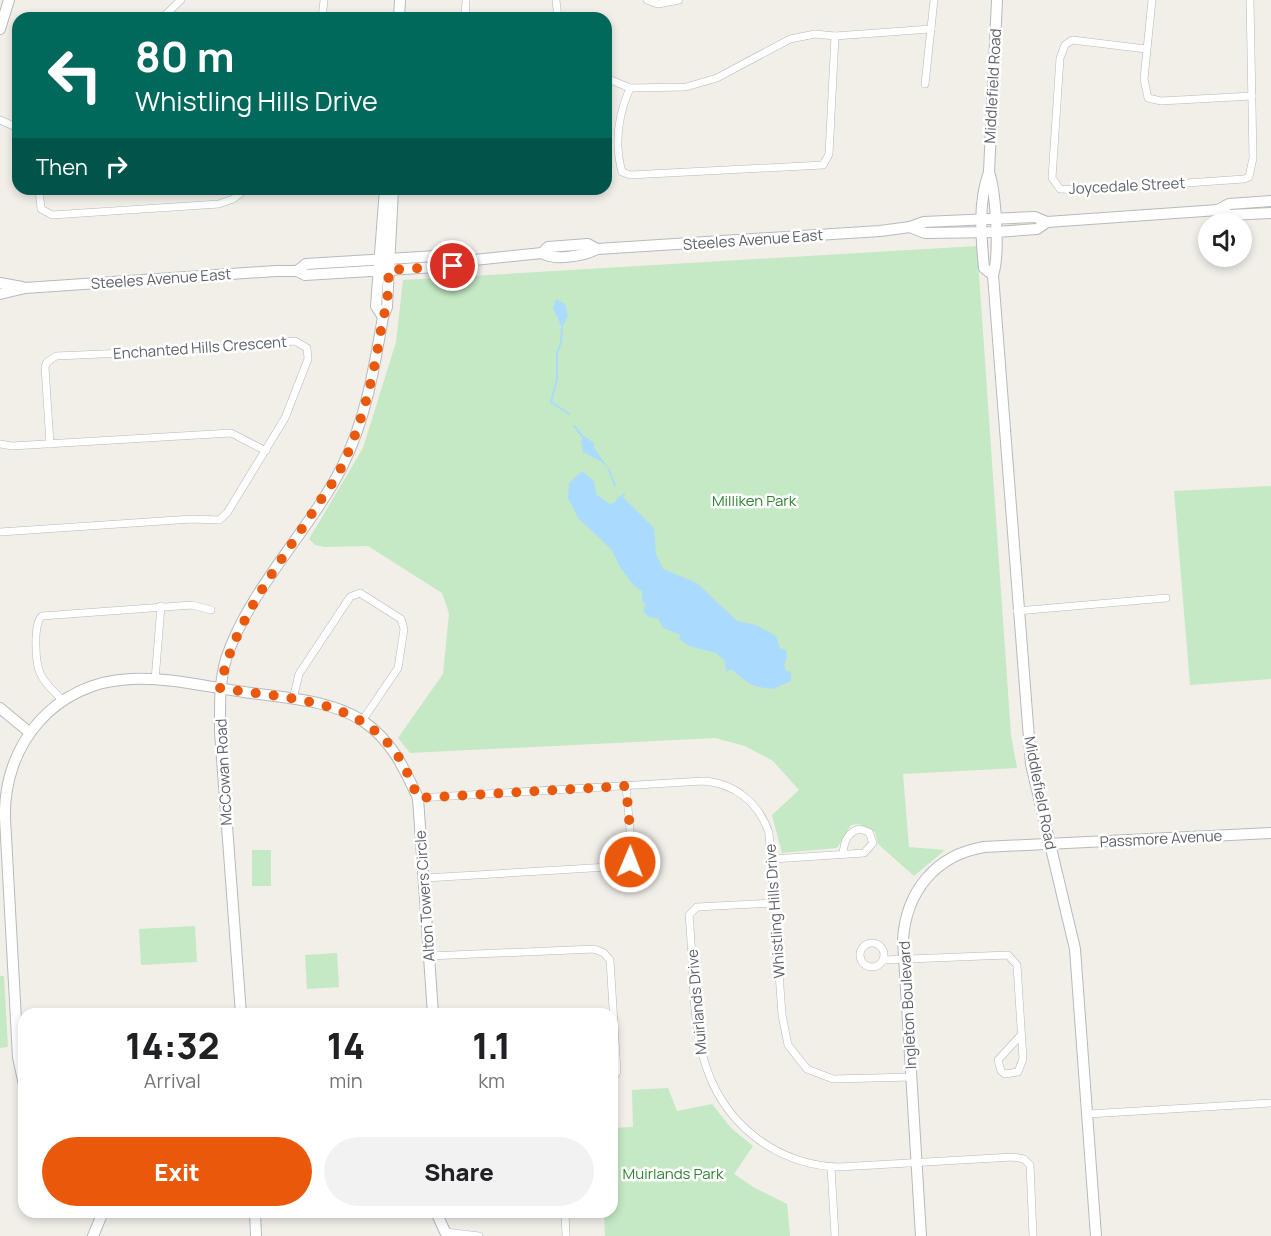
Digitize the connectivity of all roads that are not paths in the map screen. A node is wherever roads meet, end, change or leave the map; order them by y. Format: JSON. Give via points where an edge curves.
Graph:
{"nodes":[{"id":1,"x":9,"y":0,"type":"edge"},
{"id":2,"x":182,"y":0,"type":"edge"},
{"id":3,"x":647,"y":0,"type":"edge"},
{"id":4,"x":679,"y":0,"type":"edge"},
{"id":5,"x":934,"y":0,"type":"edge"},
{"id":6,"x":997,"y":0,"type":"edge"},
{"id":7,"x":1152,"y":0,"type":"edge"},
{"id":8,"x":1250,"y":0,"type":"edge"},
{"id":9,"x":169,"y":12,"type":"edge"},
{"id":10,"x":2,"y":13,"type":"edge"},
{"id":11,"x":0,"y":28,"type":"edge"},
{"id":12,"x":932,"y":29,"type":"junction"},
{"id":13,"x":835,"y":36,"type":"junction"},
{"id":14,"x":1146,"y":49,"type":"junction"},
{"id":15,"x":612,"y":80,"type":"edge"},
{"id":16,"x":925,"y":84,"type":"dead end"},
{"id":17,"x":630,"y":88,"type":"junction"},
{"id":18,"x":1252,"y":96,"type":"junction"},
{"id":19,"x":989,"y":172,"type":"junction"},
{"id":20,"x":40,"y":195,"type":"edge"},
{"id":21,"x":238,"y":195,"type":"edge"},
{"id":22,"x":385,"y":195,"type":"edge"},
{"id":23,"x":392,"y":195,"type":"edge"},
{"id":24,"x":1271,"y":201,"type":"edge"},
{"id":25,"x":1218,"y":210,"type":"junction"},
{"id":26,"x":1271,"y":213,"type":"edge"},
{"id":27,"x":994,"y":219,"type":"junction"},
{"id":28,"x":982,"y":220,"type":"junction"},
{"id":29,"x":1047,"y":222,"type":"junction"},
{"id":30,"x":910,"y":227,"type":"junction"},
{"id":31,"x":982,"y":232,"type":"junction"},
{"id":32,"x":996,"y":232,"type":"junction"},
{"id":33,"x":384,"y":265,"type":"junction"},
{"id":34,"x":993,"y":275,"type":"junction"},
{"id":35,"x":0,"y":283,"type":"edge"},
{"id":36,"x":25,"y":288,"type":"junction"},
{"id":37,"x":0,"y":294,"type":"edge"},
{"id":38,"x":0,"y":444,"type":"edge"},
{"id":39,"x":50,"y":444,"type":"junction"},
{"id":40,"x":266,"y":451,"type":"junction"},
{"id":41,"x":0,"y":532,"type":"edge"},
{"id":42,"x":1166,"y":598,"type":"dead end"},
{"id":43,"x":161,"y":606,"type":"junction"},
{"id":44,"x":211,"y":610,"type":"dead end"},
{"id":45,"x":1017,"y":611,"type":"junction"},
{"id":46,"x":155,"y":680,"type":"junction"},
{"id":47,"x":220,"y":688,"type":"junction"},
{"id":48,"x":293,"y":699,"type":"junction"},
{"id":49,"x":62,"y":700,"type":"junction"},
{"id":50,"x":0,"y":708,"type":"edge"},
{"id":51,"x":362,"y":721,"type":"junction"},
{"id":52,"x":29,"y":732,"type":"junction"},
{"id":53,"x":626,"y":786,"type":"junction"},
{"id":54,"x":418,"y":798,"type":"junction"},
{"id":55,"x":1271,"y":833,"type":"edge"},
{"id":56,"x":1051,"y":844,"type":"junction"},
{"id":57,"x":843,"y":854,"type":"junction"},
{"id":58,"x":773,"y":859,"type":"junction"},
{"id":59,"x":424,"y":878,"type":"junction"},
{"id":60,"x":775,"y":903,"type":"junction"},
{"id":61,"x":429,"y":956,"type":"junction"},
{"id":62,"x":884,"y":960,"type":"dead end"},
{"id":63,"x":904,"y":961,"type":"junction"},
{"id":64,"x":241,"y":1008,"type":"edge"},
{"id":65,"x":433,"y":1008,"type":"edge"},
{"id":66,"x":613,"y":1008,"type":"edge"},
{"id":67,"x":1020,"y":1036,"type":"junction"},
{"id":68,"x":18,"y":1057,"type":"edge"},
{"id":69,"x":912,"y":1077,"type":"junction"},
{"id":70,"x":1271,"y":1103,"type":"edge"},
{"id":71,"x":1088,"y":1114,"type":"junction"},
{"id":72,"x":916,"y":1163,"type":"junction"},
{"id":73,"x":831,"y":1167,"type":"junction"},
{"id":74,"x":100,"y":1218,"type":"edge"},
{"id":75,"x":255,"y":1218,"type":"edge"},
{"id":76,"x":439,"y":1218,"type":"edge"},
{"id":77,"x":565,"y":1218,"type":"edge"},
{"id":78,"x":446,"y":1234,"type":"edge"},
{"id":79,"x":93,"y":1236,"type":"edge"},
{"id":80,"x":256,"y":1236,"type":"edge"},
{"id":81,"x":479,"y":1236,"type":"edge"},
{"id":82,"x":566,"y":1236,"type":"edge"},
{"id":83,"x":835,"y":1236,"type":"edge"},
{"id":84,"x":921,"y":1236,"type":"edge"},
{"id":85,"x":1033,"y":1236,"type":"edge"},
{"id":86,"x":1096,"y":1236,"type":"edge"}],
"edges":[{"from":1,"to":10,"type":"main road"},
{"from":2,"to":9,"type":"street"},
{"from":3,"to":4,"type":"street","via":[[658,4]]},
{"from":5,"to":12,"type":"street"},
{"from":6,"to":19,"type":"main road","name":"Middlefield Road"},
{"from":7,"to":14,"type":"street"},
{"from":8,"to":18,"type":"street","name":"Joycedale Street"},
{"from":10,"to":11,"type":"main road"},
{"from":12,"to":13,"type":"street"},
{"from":12,"to":16,"type":"street"},
{"from":13,"to":17,"type":"street","via":[[815,34],[790,39],[698,85]]},
{"from":13,"to":17,"type":"street","via":[[829,154],[822,165],[630,175],[622,172],[617,140]]},
{"from":14,"to":18,"type":"street","via":[[1144,79],[1148,98],[1161,101]]},
{"from":14,"to":18,"type":"street","name":"Joycedale Street","via":[[1072,40],[1065,45],[1060,58],[1052,178],[1060,189],[1244,179],[1251,170]]},
{"from":15,"to":17,"type":"street"},
{"from":19,"to":27,"type":"main road","name":"Middlefield Road","via":[[994,186]]},
{"from":19,"to":28,"type":"main road","name":"Middlefield Road"},
{"from":20,"to":21,"type":"street","via":[[41,209],[52,215],[219,204]]},
{"from":22,"to":33,"type":"main road","name":"McCowan Road"},
{"from":23,"to":33,"type":"main road","name":"McCowan Road"},
{"from":24,"to":25,"type":"main road","name":"Steeles Avenue East","via":[[1228,204]]},
{"from":25,"to":26,"type":"main road","name":"Steeles Avenue East","via":[[1229,215]]},
{"from":25,"to":29,"type":"main road","name":"Steeles Avenue East"},
{"from":27,"to":28,"type":"main road","name":"Steeles Avenue East"},
{"from":27,"to":29,"type":"main road","name":"Steeles Avenue East","via":[[1035,217]]},
{"from":27,"to":32,"type":"main road","name":"Middlefield Road"},
{"from":28,"to":30,"type":"main road","name":"Steeles Avenue East","via":[[924,222]]},
{"from":28,"to":31,"type":"main road","name":"Middlefield Road"},
{"from":29,"to":32,"type":"main road","name":"Steeles Avenue East","via":[[1037,229]]},
{"from":30,"to":31,"type":"main road","name":"Steeles Avenue East","via":[[925,234]]},
{"from":30,"to":33,"type":"main road","name":"Steeles Avenue East","via":[[597,249],[588,254],[548,257],[542,253],[465,261],[453,255]]},
{"from":31,"to":32,"type":"main road","name":"Steeles Avenue East"},
{"from":31,"to":34,"type":"main road","name":"Middlefield Road","via":[[984,268]]},
{"from":32,"to":34,"type":"main road","name":"Middlefield Road","via":[[997,263]]},
{"from":33,"to":36,"type":"main road","name":"Steeles Avenue East","via":[[305,275],[297,271]]},
{"from":33,"to":47,"type":"main road","name":"McCowan Road","via":[[376,306],[383,317],[365,410],[342,467],[271,574],[235,640]]},
{"from":34,"to":45,"type":"main road","name":"Middlefield Road"},
{"from":35,"to":36,"type":"main road","name":"Steeles Avenue East"},
{"from":36,"to":37,"type":"main road","name":"Steeles Avenue East"},
{"from":38,"to":39,"type":"street"},
{"from":39,"to":40,"type":"street","via":[[231,433]]},
{"from":39,"to":40,"type":"street","name":"Enchanted Hills Crescent","via":[[45,367],[51,358],[300,342],[307,348],[308,359],[285,418]]},
{"from":40,"to":41,"type":"street","name":"Enchanted Hills Crescent","via":[[219,520]]},
{"from":42,"to":45,"type":"street"},
{"from":43,"to":44,"type":"street","via":[[192,605]]},
{"from":43,"to":46,"type":"street"},
{"from":43,"to":49,"type":"street","via":[[48,614],[39,618],[38,668]]},
{"from":45,"to":56,"type":"main road","name":"Middlefield Road","via":[[1031,764]]},
{"from":46,"to":47,"type":"main road","name":"Alton Towers Circle"},
{"from":46,"to":49,"type":"main road","name":"Alton Towers Circle","via":[[113,681]]},
{"from":47,"to":48,"type":"main road","name":"Alton Towers Circle"},
{"from":47,"to":64,"type":"main road","name":"McCowan Road"},
{"from":48,"to":51,"type":"main road","name":"Alton Towers Circle","via":[[339,709]]},
{"from":48,"to":51,"type":"street","via":[[301,671],[350,597],[360,593],[401,619],[404,626],[398,668]]},
{"from":49,"to":52,"type":"main road","name":"Alton Towers Circle"},
{"from":50,"to":52,"type":"main road"},
{"from":51,"to":54,"type":"main road","name":"Alton Towers Circle","via":[[397,754]]},
{"from":52,"to":68,"type":"main road","name":"Alton Towers Circle","via":[[12,765],[4,809]]},
{"from":53,"to":54,"type":"street","name":"Whistling Hills Drive"},
{"from":53,"to":58,"type":"street","name":"Whistling Hills Drive","via":[[703,781],[731,788],[750,801],[762,816]]},
{"from":53,"to":59,"type":"street","via":[[632,851],[626,866]]},
{"from":54,"to":59,"type":"main road","name":"Alton Towers Circle"},
{"from":55,"to":56,"type":"main road","name":"Passmore Avenue"},
{"from":56,"to":63,"type":"main road","name":"Ingleton Boulevard","via":[[974,849],[942,863],[926,878],[910,903],[903,933]]},
{"from":56,"to":71,"type":"main road","name":"Middlefield Road","via":[[1077,958]]},
{"from":57,"to":57,"type":"street","via":[[851,833],[861,829],[869,832],[873,843],[867,852]]},
{"from":57,"to":58,"type":"street"},
{"from":58,"to":60,"type":"street","name":"Whistling Hills Drive"},
{"from":59,"to":61,"type":"main road","name":"Alton Towers Circle"},
{"from":60,"to":69,"type":"street","name":"Whistling Hills Drive","via":[[783,1026],[795,1056],[816,1074],[833,1079]]},
{"from":60,"to":73,"type":"street","name":"Muirlands Drive","via":[[701,907],[691,911],[700,1051],[717,1094],[750,1133],[785,1155]]},
{"from":61,"to":65,"type":"main road","name":"Alton Towers Circle"},
{"from":61,"to":66,"type":"street","via":[[594,949],[610,960]]},
{"from":62,"to":63,"type":"street"},
{"from":63,"to":67,"type":"street","via":[[1008,955],[1013,958],[1017,965]]},
{"from":63,"to":69,"type":"main road","name":"Ingleton Boulevard"},
{"from":67,"to":67,"type":"street","via":[[998,1060],[1005,1074],[1021,1069]]},
{"from":69,"to":72,"type":"main road","name":"Ingleton Boulevard"},
{"from":70,"to":71,"type":"street"},
{"from":71,"to":86,"type":"main road","name":"Middlefield Road"},
{"from":72,"to":73,"type":"street","name":"Muirlands Drive"},
{"from":72,"to":84,"type":"main road","name":"Ingleton Boulevard"},
{"from":72,"to":85,"type":"street","name":"Muirlands Drive","via":[[1024,1159],[1030,1166]]},
{"from":73,"to":83,"type":"street"},
{"from":74,"to":79,"type":"main road"},
{"from":75,"to":80,"type":"main road"},
{"from":76,"to":78,"type":"main road"},
{"from":77,"to":82,"type":"street"},
{"from":78,"to":81,"type":"street"}]}
